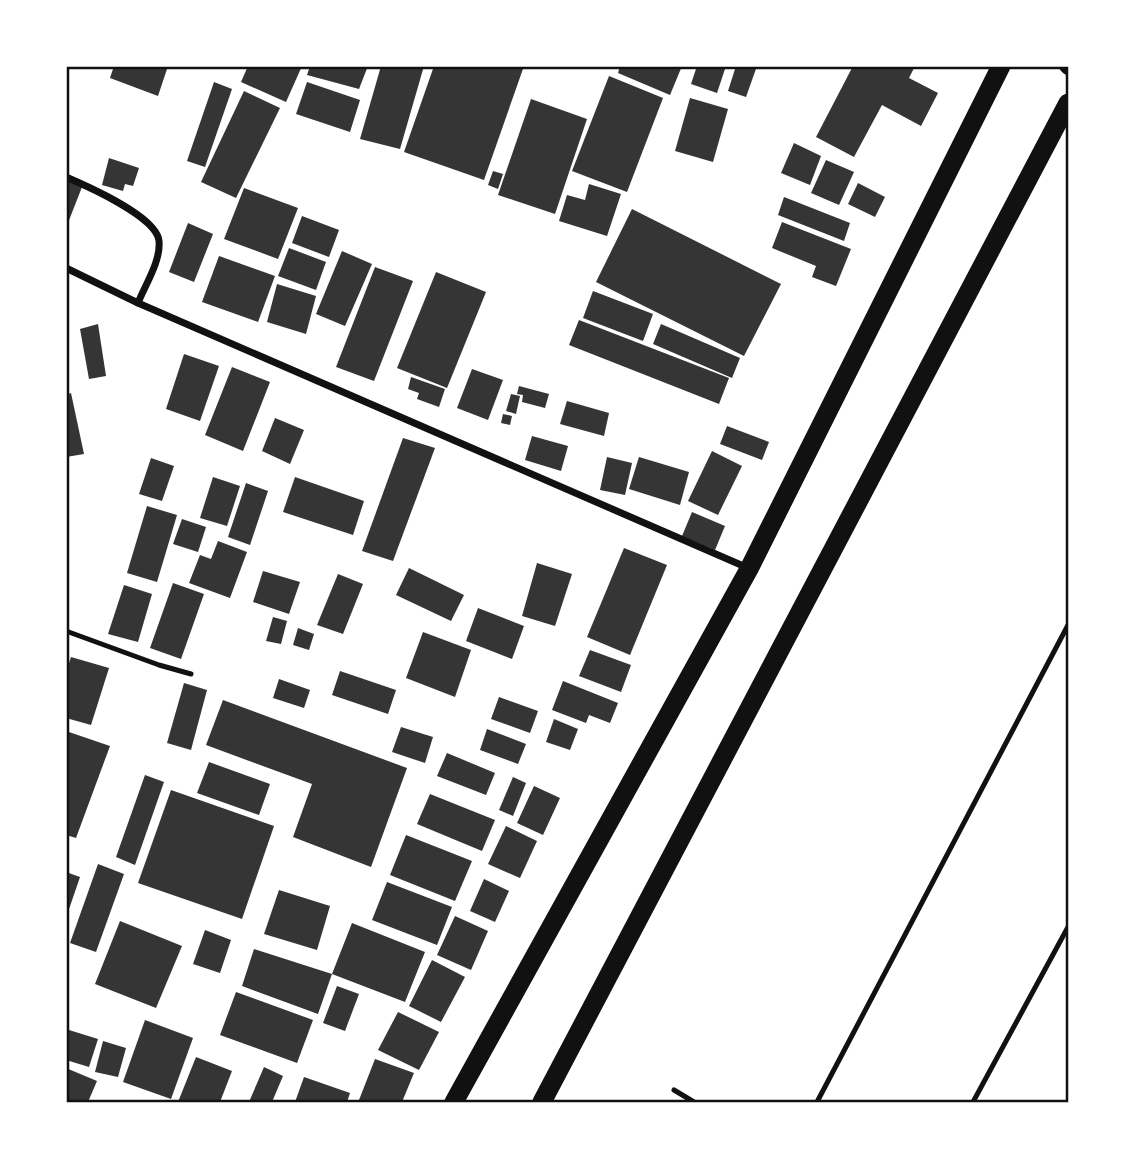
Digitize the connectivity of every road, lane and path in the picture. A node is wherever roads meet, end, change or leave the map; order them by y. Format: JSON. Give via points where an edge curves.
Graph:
{"nodes":[{"id":1,"x":1001,"y":66,"type":"edge"},
{"id":2,"x":1069,"y":103,"type":"edge"},
{"id":3,"x":66,"y":177,"type":"edge"},
{"id":4,"x":66,"y":268,"type":"edge"},
{"id":5,"x":138,"y":303,"type":"junction"},
{"id":6,"x":749,"y":569,"type":"junction"},
{"id":7,"x":1069,"y":625,"type":"edge"},
{"id":8,"x":66,"y":631,"type":"edge"},
{"id":9,"x":191,"y":674,"type":"dead end"},
{"id":10,"x":1069,"y":927,"type":"edge"},
{"id":11,"x":674,"y":1090,"type":"dead end"},
{"id":12,"x":454,"y":1102,"type":"edge"},
{"id":13,"x":542,"y":1102,"type":"edge"},
{"id":14,"x":694,"y":1102,"type":"edge"},
{"id":15,"x":817,"y":1102,"type":"edge"},
{"id":16,"x":973,"y":1102,"type":"edge"}],
"edges":[{"from":1,"to":6,"type":"highway"},
{"from":2,"to":13,"type":"highway"},
{"from":3,"to":5,"type":"street","via":[[104,194],[155,229],[158,253]]},
{"from":4,"to":5,"type":"street"},
{"from":5,"to":6,"type":"street"},
{"from":6,"to":12,"type":"highway"},
{"from":7,"to":15,"type":"lane"},
{"from":8,"to":9,"type":"lane"},
{"from":10,"to":16,"type":"lane"},
{"from":11,"to":14,"type":"lane"}]}
